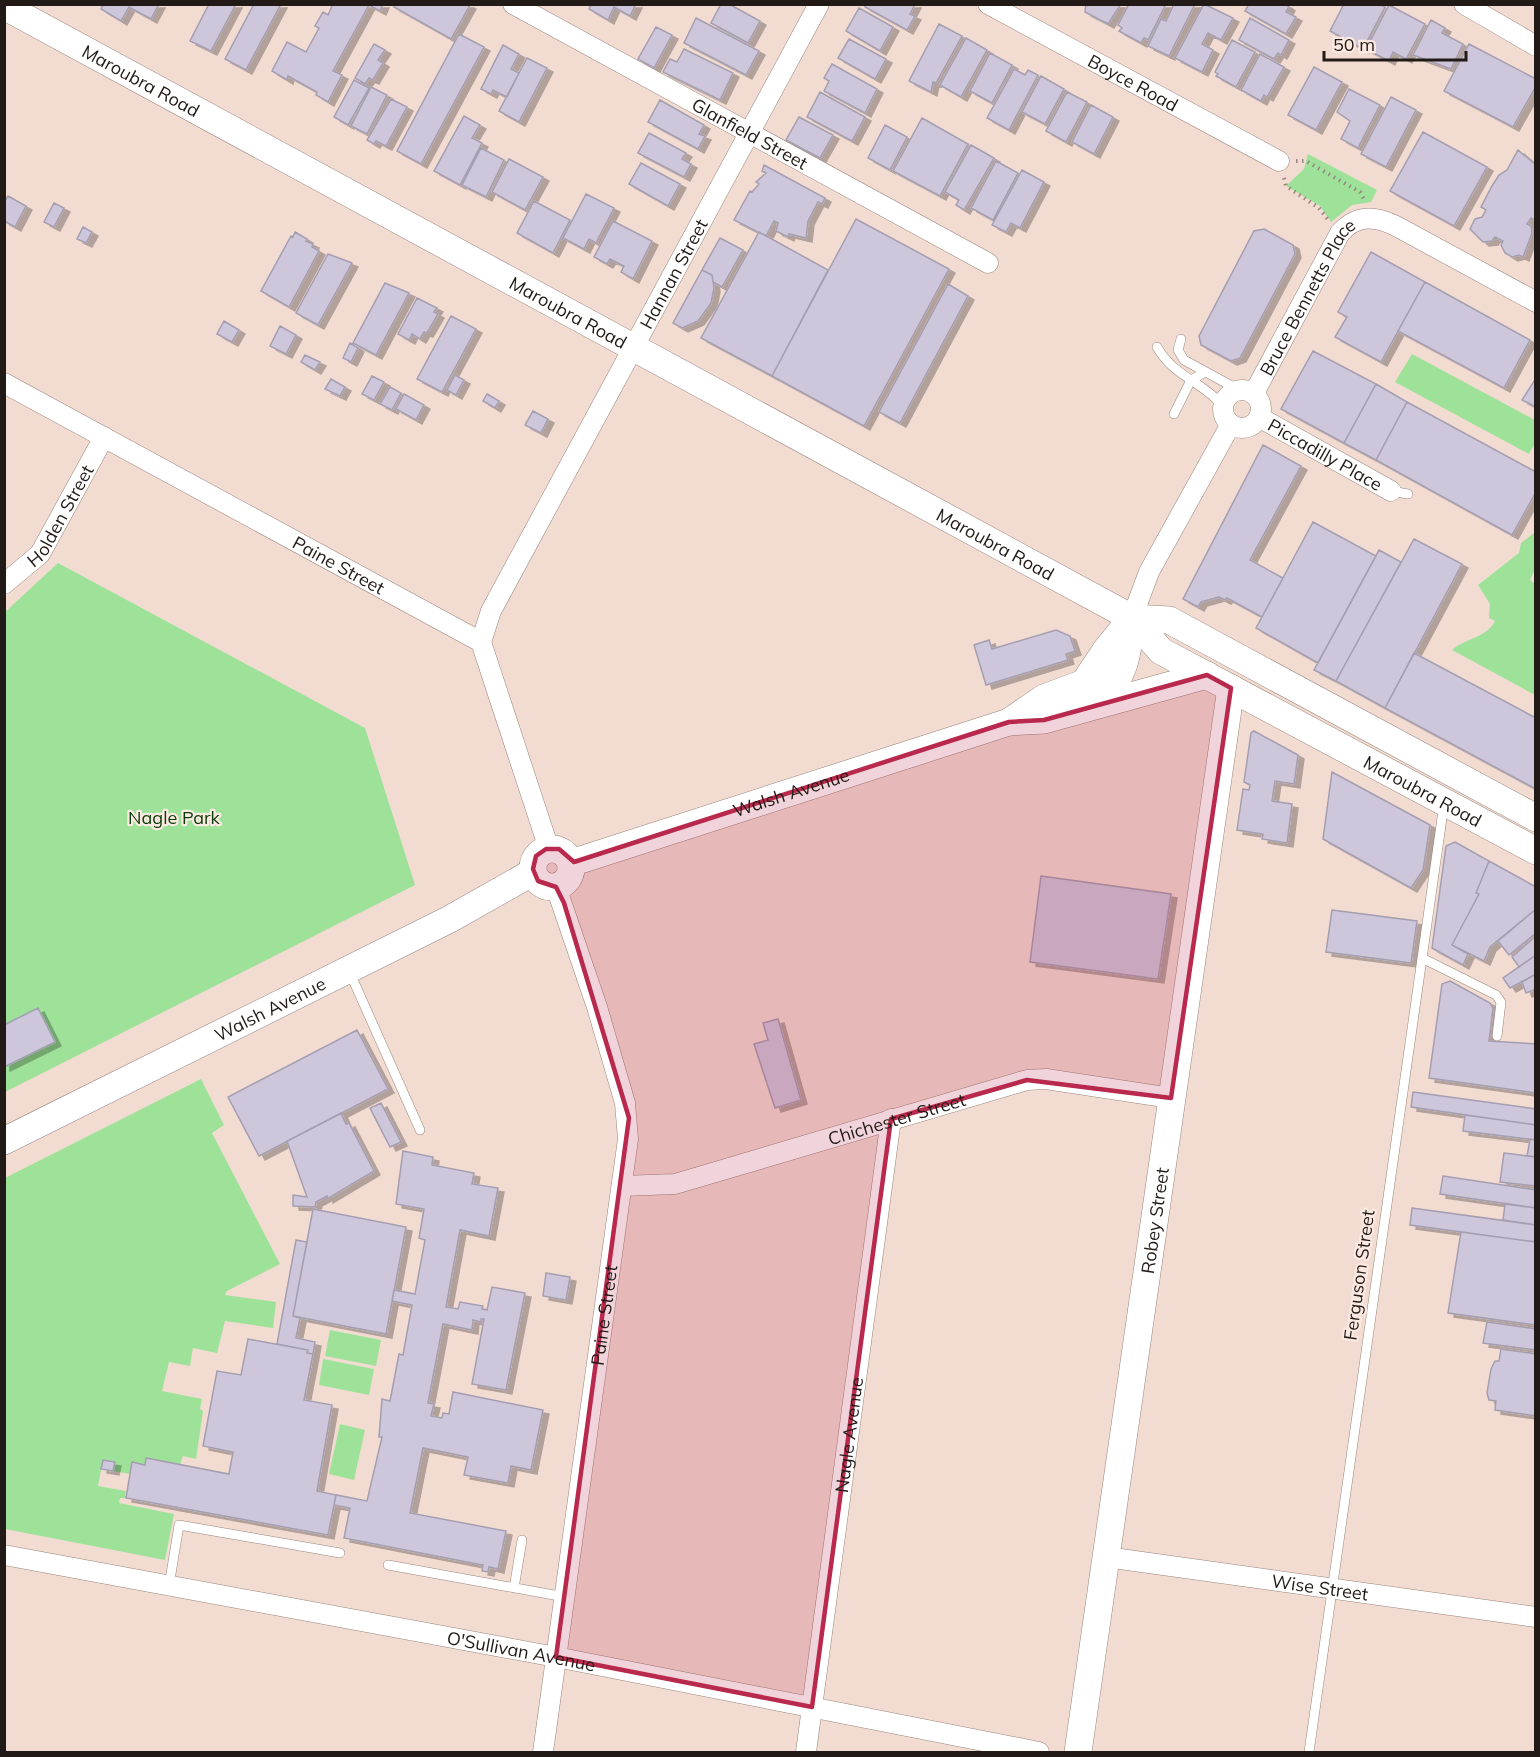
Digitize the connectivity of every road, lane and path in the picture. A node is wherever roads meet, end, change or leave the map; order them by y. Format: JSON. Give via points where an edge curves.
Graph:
{"nodes":[{"id":1,"x":513,"y":4,"type":"edge"},
{"id":2,"x":819,"y":4,"type":"edge"},
{"id":3,"x":988,"y":4,"type":"edge"},
{"id":4,"x":1464,"y":4,"type":"edge"},
{"id":5,"x":4,"y":6,"type":"edge"},
{"id":6,"x":1536,"y":46,"type":"edge"},
{"id":7,"x":750,"y":133,"type":"junction"},
{"id":8,"x":1279,"y":161,"type":"junction"},
{"id":9,"x":1373,"y":217,"type":"junction"},
{"id":10,"x":1340,"y":233,"type":"junction"},
{"id":11,"x":988,"y":263,"type":"dead end"},
{"id":12,"x":1536,"y":302,"type":"edge"},
{"id":13,"x":1181,"y":339,"type":"dead end"},
{"id":14,"x":632,"y":346,"type":"junction"},
{"id":15,"x":1156,"y":347,"type":"dead end"},
{"id":16,"x":1206,"y":372,"type":"junction"},
{"id":17,"x":1191,"y":380,"type":"junction"},
{"id":18,"x":4,"y":383,"type":"edge"},
{"id":19,"x":1246,"y":392,"type":"junction"},
{"id":20,"x":1174,"y":414,"type":"dead end"},
{"id":21,"x":1227,"y":415,"type":"junction"},
{"id":22,"x":1259,"y":417,"type":"junction"},
{"id":23,"x":104,"y":437,"type":"junction"},
{"id":24,"x":1400,"y":493,"type":"dead end"},
{"id":25,"x":4,"y":584,"type":"edge"},
{"id":26,"x":1132,"y":618,"type":"junction"},
{"id":27,"x":481,"y":642,"type":"junction"},
{"id":28,"x":1207,"y":675,"type":"junction"},
{"id":29,"x":1231,"y":688,"type":"junction"},
{"id":30,"x":1100,"y":704,"type":"junction"},
{"id":31,"x":1009,"y":722,"type":"junction"},
{"id":32,"x":1445,"y":802,"type":"junction"},
{"id":33,"x":1536,"y":818,"type":"edge"},
{"id":34,"x":1536,"y":851,"type":"edge"},
{"id":35,"x":560,"y":856,"type":"junction"},
{"id":36,"x":533,"y":872,"type":"junction"},
{"id":37,"x":556,"y":887,"type":"junction"},
{"id":38,"x":1422,"y":958,"type":"junction"},
{"id":39,"x":348,"y":970,"type":"junction"},
{"id":40,"x":1497,"y":1036,"type":"dead end"},
{"id":41,"x":1171,"y":1098,"type":"junction"},
{"id":42,"x":891,"y":1119,"type":"junction"},
{"id":43,"x":420,"y":1130,"type":"dead end"},
{"id":44,"x":4,"y":1141,"type":"edge"},
{"id":45,"x":622,"y":1186,"type":"junction"},
{"id":46,"x":522,"y":1540,"type":"dead end"},
{"id":47,"x":340,"y":1553,"type":"dead end"},
{"id":48,"x":4,"y":1555,"type":"edge"},
{"id":49,"x":1106,"y":1557,"type":"junction"},
{"id":50,"x":388,"y":1565,"type":"dead end"},
{"id":51,"x":169,"y":1586,"type":"junction"},
{"id":52,"x":514,"y":1588,"type":"junction"},
{"id":53,"x":1333,"y":1588,"type":"junction"},
{"id":54,"x":565,"y":1597,"type":"junction"},
{"id":55,"x":1536,"y":1617,"type":"edge"},
{"id":56,"x":556,"y":1658,"type":"junction"},
{"id":57,"x":812,"y":1707,"type":"junction"},
{"id":58,"x":543,"y":1752,"type":"edge"},
{"id":59,"x":806,"y":1752,"type":"edge"},
{"id":60,"x":1039,"y":1752,"type":"edge"},
{"id":61,"x":1078,"y":1752,"type":"edge"},
{"id":62,"x":1309,"y":1752,"type":"edge"}],
"edges":[{"from":1,"to":7,"type":"street","name":"Glanfield Street"},
{"from":2,"to":7,"type":"street","name":"Hannan Street"},
{"from":3,"to":8,"type":"street","name":"Boyce Road"},
{"from":4,"to":6,"type":"street"},
{"from":5,"to":14,"type":"street","name":"Maroubra Road"},
{"from":7,"to":11,"type":"street","name":"Glanfield Street"},
{"from":7,"to":14,"type":"street","name":"Hannan Street"},
{"from":8,"to":9,"type":"path","via":[[1305,161],[1360,192]]},
{"from":8,"to":10,"type":"path","via":[[1286,186],[1319,208]]},
{"from":9,"to":10,"type":"street","name":"Bruce Bennetts Place","via":[[1354,221]]},
{"from":9,"to":12,"type":"street"},
{"from":10,"to":19,"type":"street","name":"Bruce Bennetts Place"},
{"from":13,"to":16,"type":"lane","via":[[1180,355]]},
{"from":14,"to":26,"type":"street","name":"Maroubra Road"},
{"from":14,"to":27,"type":"street","name":"Hannan Street","via":[[491,611]]},
{"from":15,"to":17,"type":"lane","via":[[1169,365]]},
{"from":16,"to":17,"type":"lane"},
{"from":16,"to":19,"type":"lane"},
{"from":17,"to":20,"type":"lane"},
{"from":17,"to":21,"type":"lane","via":[[1210,393]]},
{"from":18,"to":23,"type":"street","name":"Paine Street"},
{"from":19,"to":21,"type":"street","via":[[1229,395]]},
{"from":19,"to":22,"type":"street","via":[[1262,407]]},
{"from":21,"to":22,"type":"street","via":[[1247,427]]},
{"from":21,"to":26,"type":"street","via":[[1149,572]]},
{"from":22,"to":24,"type":"street","name":"Piccadilly Place"},
{"from":23,"to":25,"type":"street","name":"Holden Street","via":[[40,554]]},
{"from":23,"to":27,"type":"street","name":"Paine Street"},
{"from":26,"to":28,"type":"street","name":"Maroubra Road","via":[[1155,648]]},
{"from":26,"to":30,"type":"street","via":[[1126,661],[1116,684]]},
{"from":26,"to":31,"type":"street","name":"Walsh Avenue","via":[[1084,682],[1044,698]]},
{"from":26,"to":33,"type":"street","name":"Maroubra Road","via":[[1169,620]]},
{"from":27,"to":35,"type":"street"},
{"from":28,"to":29,"type":"street","name":"Maroubra Road"},
{"from":28,"to":30,"type":"street","name":"Walsh Avenue"},
{"from":29,"to":32,"type":"street","name":"Maroubra Road"},
{"from":29,"to":41,"type":"street","name":"Robey Street"},
{"from":30,"to":31,"type":"street","name":"Walsh Avenue","via":[[1044,720]]},
{"from":31,"to":35,"type":"street","name":"Walsh Avenue"},
{"from":32,"to":34,"type":"street","name":"Maroubra Road"},
{"from":32,"to":38,"type":"lane","name":"Ferguson Street"},
{"from":35,"to":36,"type":"street","via":[[536,856]]},
{"from":35,"to":37,"type":"street","via":[[571,875]]},
{"from":36,"to":37,"type":"street","via":[[543,885]]},
{"from":36,"to":39,"type":"street","name":"Walsh Avenue"},
{"from":37,"to":45,"type":"street","name":"Paine Street","via":[[597,1006],[629,1118]]},
{"from":38,"to":40,"type":"lane","via":[[1496,995],[1501,1002]]},
{"from":38,"to":53,"type":"lane","name":"Ferguson Street"},
{"from":39,"to":43,"type":"lane"},
{"from":39,"to":44,"type":"street","name":"Walsh Avenue"},
{"from":41,"to":42,"type":"street","name":"Chichester Street","via":[[1046,1079],[1028,1080]]},
{"from":41,"to":49,"type":"street","name":"Robey Street"},
{"from":42,"to":45,"type":"street","name":"Chichester Street","via":[[675,1184]]},
{"from":42,"to":57,"type":"street","name":"Nagle Avenue"},
{"from":45,"to":54,"type":"street","name":"Paine Street"},
{"from":46,"to":52,"type":"lane"},
{"from":47,"to":51,"type":"lane","via":[[179,1525]]},
{"from":48,"to":51,"type":"street","name":"O'Sullivan Avenue"},
{"from":49,"to":53,"type":"street","name":"Wise Street"},
{"from":49,"to":61,"type":"street","name":"Robey Street"},
{"from":50,"to":52,"type":"lane"},
{"from":51,"to":56,"type":"street","name":"O'Sullivan Avenue"},
{"from":52,"to":54,"type":"lane"},
{"from":53,"to":55,"type":"street","name":"Wise Street"},
{"from":53,"to":62,"type":"lane","name":"Ferguson Street"},
{"from":54,"to":56,"type":"street","name":"Paine Street"},
{"from":56,"to":57,"type":"street","name":"O'Sullivan Avenue"},
{"from":56,"to":58,"type":"street","name":"Paine Street"},
{"from":57,"to":59,"type":"street","name":"Nagle Avenue"},
{"from":57,"to":60,"type":"street","name":"O'Sullivan Avenue"}]}
